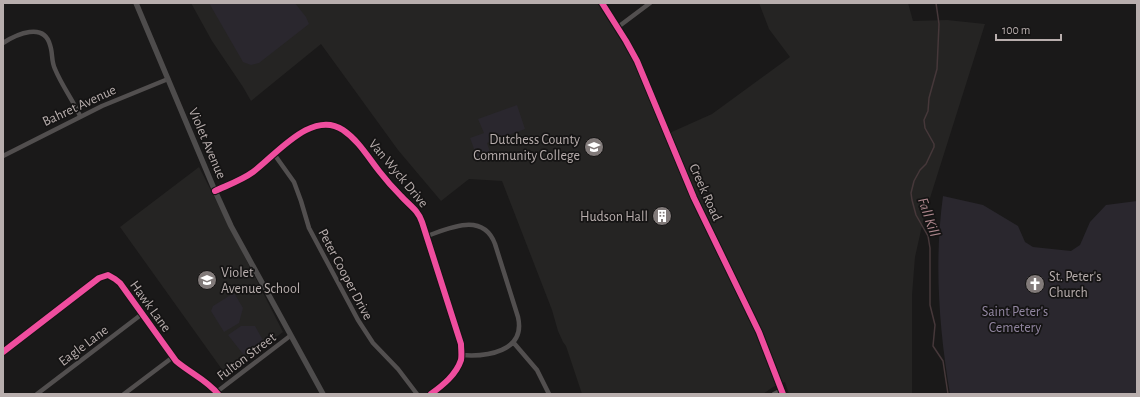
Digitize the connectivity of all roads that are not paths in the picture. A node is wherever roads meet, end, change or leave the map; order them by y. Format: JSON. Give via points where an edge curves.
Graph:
{"nodes":[{"id":1,"x":136,"y":3,"type":"edge"},
{"id":2,"x":602,"y":3,"type":"edge"},
{"id":3,"x":650,"y":3,"type":"edge"},
{"id":4,"x":618,"y":27,"type":"junction"},
{"id":5,"x":3,"y":43,"type":"edge"},
{"id":6,"x":168,"y":79,"type":"junction"},
{"id":7,"x":80,"y":116,"type":"junction"},
{"id":8,"x":274,"y":154,"type":"junction"},
{"id":9,"x":3,"y":156,"type":"edge"},
{"id":10,"x":215,"y":191,"type":"junction"},
{"id":11,"x":427,"y":236,"type":"junction"},
{"id":12,"x":142,"y":314,"type":"junction"},
{"id":13,"x":290,"y":336,"type":"junction"},
{"id":14,"x":513,"y":342,"type":"junction"},
{"id":15,"x":3,"y":352,"type":"edge"},
{"id":16,"x":461,"y":355,"type":"junction"},
{"id":17,"x":173,"y":357,"type":"junction"},
{"id":18,"x":782,"y":392,"type":"edge"},
{"id":19,"x":216,"y":393,"type":"edge"},
{"id":20,"x":37,"y":394,"type":"edge"},
{"id":21,"x":124,"y":394,"type":"edge"},
{"id":22,"x":323,"y":394,"type":"edge"},
{"id":23,"x":417,"y":394,"type":"edge"},
{"id":24,"x":431,"y":394,"type":"edge"},
{"id":25,"x":549,"y":394,"type":"edge"},
{"id":26,"x":774,"y":394,"type":"edge"}],
"edges":[{"from":1,"to":6,"type":"main road","name":"Violet Avenue"},
{"from":2,"to":4,"type":"street","name":"Creek Road"},
{"from":3,"to":4,"type":"street"},
{"from":4,"to":18,"type":"street","name":"Creek Road","via":[[637,61],[694,198],[759,332]]},
{"from":5,"to":7,"type":"street","via":[[26,33],[45,34],[51,46],[55,71]]},
{"from":6,"to":7,"type":"street","name":"Bahret Avenue"},
{"from":6,"to":10,"type":"main road","name":"Violet Avenue"},
{"from":7,"to":9,"type":"street","name":"Bahret Avenue"},
{"from":8,"to":10,"type":"street","name":"Van Wyck Drive","via":[[243,178]]},
{"from":8,"to":11,"type":"street","name":"Van Wyck Drive","via":[[309,128],[328,124],[343,130],[358,144],[385,180],[417,211]]},
{"from":8,"to":23,"type":"street","name":"Peter Cooper Drive","via":[[294,182],[308,228],[358,320]]},
{"from":10,"to":13,"type":"main road","name":"Violet Avenue"},
{"from":11,"to":14,"type":"street","via":[[468,224],[479,226],[489,234],[495,244],[519,322],[519,329]]},
{"from":11,"to":16,"type":"street","name":"Van Wyck Drive","via":[[461,344]]},
{"from":12,"to":15,"type":"street","name":"Hawk Lane","via":[[120,283],[111,276],[104,276]]},
{"from":12,"to":17,"type":"street","name":"Hawk Lane"},
{"from":12,"to":20,"type":"street","name":"Eagle Lane"},
{"from":13,"to":19,"type":"street","name":"Fulton Street"},
{"from":13,"to":22,"type":"main road","name":"Violet Avenue"},
{"from":14,"to":16,"type":"street","via":[[497,352],[474,356]]},
{"from":14,"to":25,"type":"street","via":[[537,370]]},
{"from":16,"to":24,"type":"street","via":[[461,360],[449,379]]},
{"from":17,"to":19,"type":"street","name":"Hawk Lane","via":[[186,370],[209,384]]},
{"from":17,"to":21,"type":"street"},
{"from":18,"to":26,"type":"street"}]}
